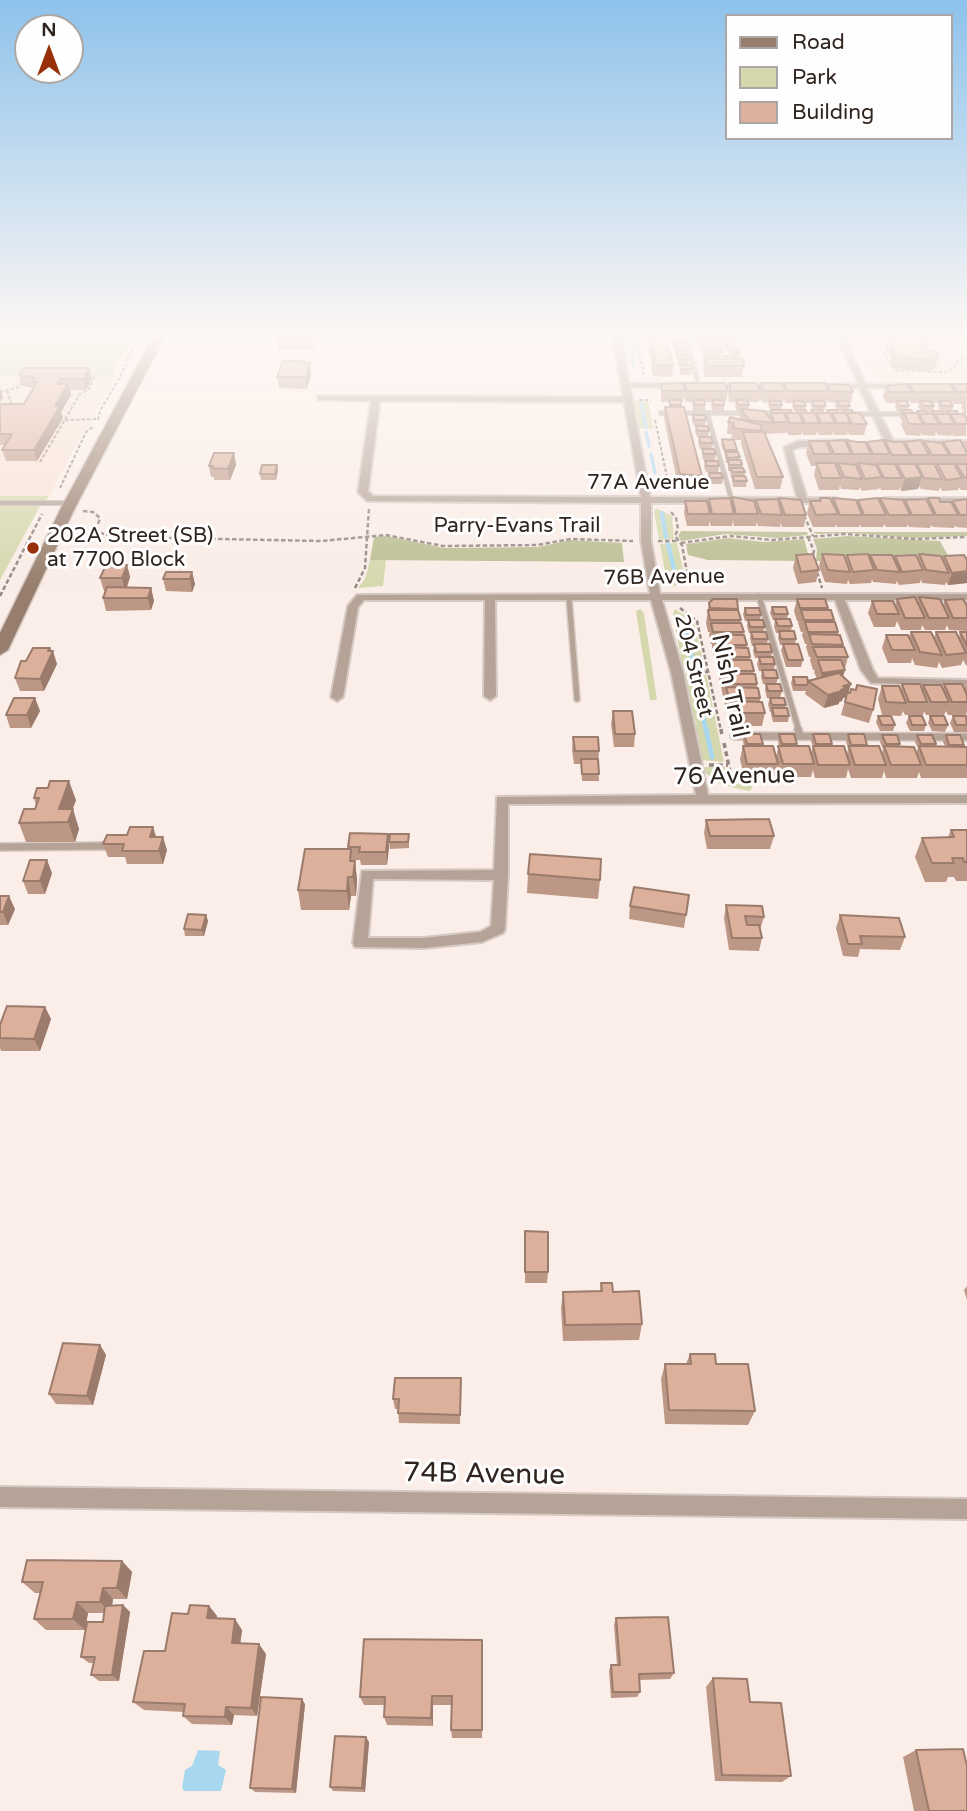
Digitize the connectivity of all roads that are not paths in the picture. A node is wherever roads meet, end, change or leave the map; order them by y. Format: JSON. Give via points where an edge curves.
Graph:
{"nodes":[{"id":1,"x":117,"y":418,"type":"edge"},
{"id":2,"x":373,"y":418,"type":"edge"},
{"id":3,"x":631,"y":418,"type":"edge"},
{"id":4,"x":708,"y":418,"type":"edge"},
{"id":5,"x":876,"y":418,"type":"edge"},
{"id":6,"x":864,"y":443,"type":"edge"},
{"id":7,"x":877,"y":443,"type":"edge"},
{"id":8,"x":890,"y":443,"type":"junction"},
{"id":9,"x":967,"y":444,"type":"edge"},
{"id":10,"x":646,"y":500,"type":"junction"},
{"id":11,"x":732,"y":500,"type":"junction"},
{"id":12,"x":844,"y":501,"type":"edge"},
{"id":13,"x":871,"y":501,"type":"edge"},
{"id":14,"x":967,"y":501,"type":"edge"},
{"id":15,"x":0,"y":503,"type":"edge"},
{"id":16,"x":71,"y":503,"type":"junction"},
{"id":17,"x":802,"y":504,"type":"junction"},
{"id":18,"x":490,"y":596,"type":"junction"},
{"id":19,"x":759,"y":596,"type":"junction"},
{"id":20,"x":839,"y":597,"type":"junction"},
{"id":21,"x":967,"y":597,"type":"edge"},
{"id":22,"x":569,"y":598,"type":"junction"},
{"id":23,"x":656,"y":598,"type":"junction"},
{"id":24,"x":0,"y":650,"type":"edge"},
{"id":25,"x":967,"y":683,"type":"edge"},
{"id":26,"x":489,"y":696,"type":"dead end"},
{"id":27,"x":337,"y":697,"type":"dead end"},
{"id":28,"x":577,"y":699,"type":"dead end"},
{"id":29,"x":734,"y":736,"type":"dead end"},
{"id":30,"x":800,"y":736,"type":"junction"},
{"id":31,"x":967,"y":737,"type":"edge"},
{"id":32,"x":967,"y":799,"type":"edge"},
{"id":33,"x":704,"y":800,"type":"junction"},
{"id":34,"x":24,"y":839,"type":"dead end"},
{"id":35,"x":106,"y":846,"type":"edge"},
{"id":36,"x":0,"y":847,"type":"edge"},
{"id":37,"x":20,"y":849,"type":"junction"},
{"id":38,"x":501,"y":875,"type":"junction"},
{"id":39,"x":0,"y":1497,"type":"edge"},
{"id":40,"x":967,"y":1509,"type":"edge"}],
"edges":[{"from":1,"to":16,"type":"main road"},
{"from":2,"to":10,"type":"street","name":"77A Avenue","via":[[363,492],[370,499]]},
{"from":3,"to":10,"type":"street","name":"204 Street"},
{"from":4,"to":11,"type":"lane"},
{"from":5,"to":8,"type":"street"},
{"from":6,"to":17,"type":"street","via":[[789,446],[786,451]]},
{"from":7,"to":8,"type":"street"},
{"from":8,"to":9,"type":"street"},
{"from":10,"to":11,"type":"street","name":"77A Avenue"},
{"from":10,"to":23,"type":"street","name":"204 Street","via":[[646,541]]},
{"from":11,"to":17,"type":"street","name":"77A Avenue"},
{"from":12,"to":17,"type":"street","name":"77A Avenue"},
{"from":13,"to":14,"type":"street"},
{"from":15,"to":16,"type":"lane"},
{"from":16,"to":24,"type":"main road"},
{"from":18,"to":22,"type":"street","name":"76B Avenue"},
{"from":18,"to":26,"type":"street"},
{"from":18,"to":27,"type":"street","name":"76B Avenue","via":[[358,594]]},
{"from":19,"to":20,"type":"street","name":"76B Avenue"},
{"from":19,"to":23,"type":"street","name":"76B Avenue"},
{"from":19,"to":30,"type":"lane"},
{"from":20,"to":21,"type":"street","name":"76B Avenue"},
{"from":20,"to":25,"type":"street","via":[[875,681]]},
{"from":22,"to":23,"type":"street","name":"76B Avenue"},
{"from":22,"to":28,"type":"lane"},
{"from":23,"to":33,"type":"street","name":"204 Street"},
{"from":29,"to":30,"type":"lane"},
{"from":30,"to":31,"type":"lane"},
{"from":32,"to":33,"type":"street","name":"76 Avenue"},
{"from":33,"to":38,"type":"street","name":"76 Avenue","via":[[502,800]]},
{"from":34,"to":37,"type":"lane"},
{"from":35,"to":37,"type":"lane"},
{"from":36,"to":37,"type":"lane"},
{"from":38,"to":38,"type":"street","via":[[367,874],[360,943],[482,937],[498,929]]},
{"from":39,"to":40,"type":"street","name":"74B Avenue"}]}
